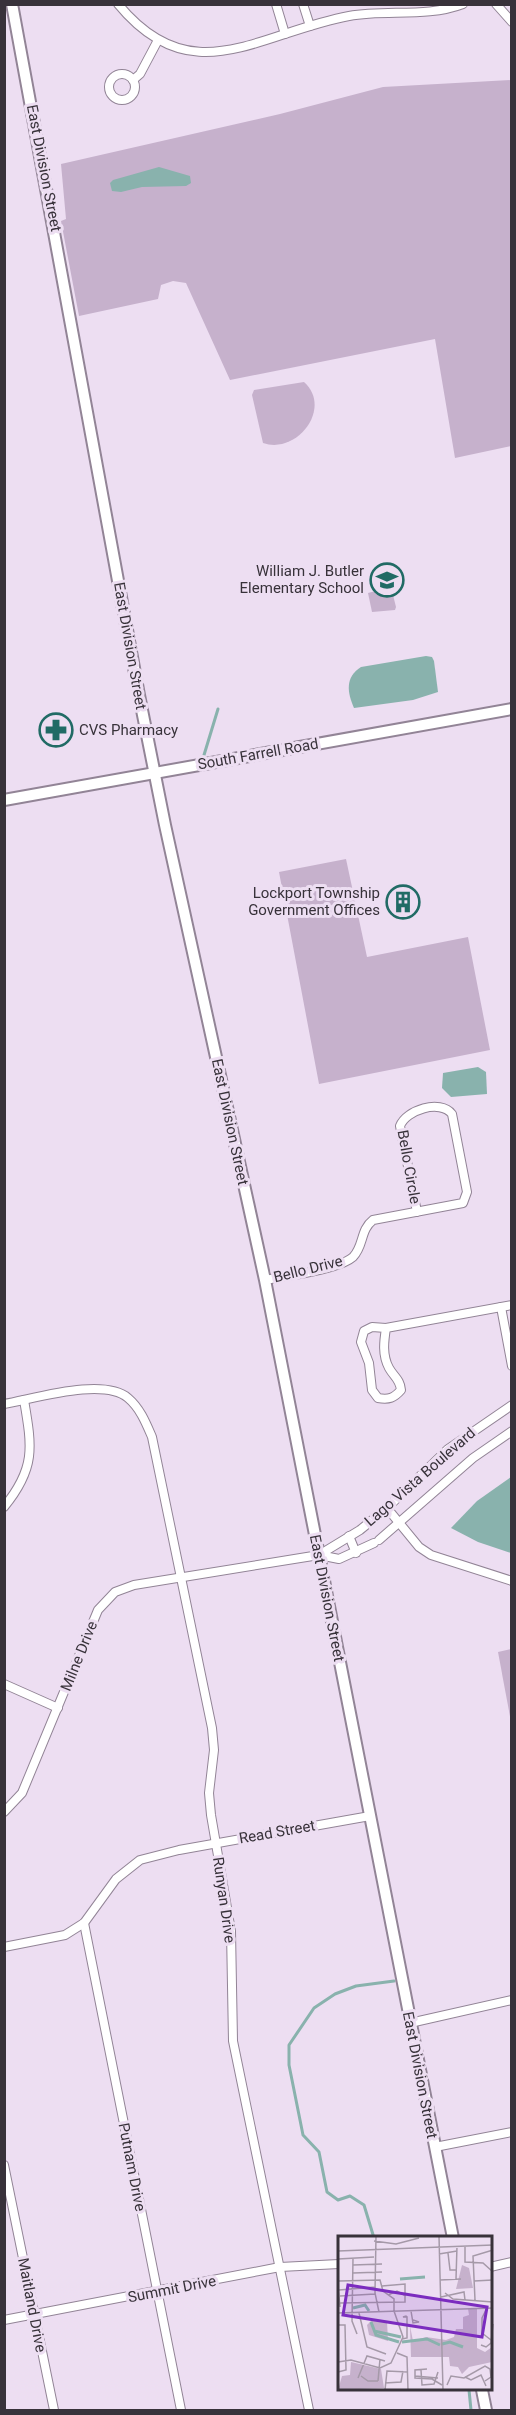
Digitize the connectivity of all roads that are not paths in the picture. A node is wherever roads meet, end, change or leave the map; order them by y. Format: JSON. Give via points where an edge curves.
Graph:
{"nodes":[{"id":1,"x":12,"y":4,"type":"edge"},
{"id":2,"x":118,"y":4,"type":"edge"},
{"id":3,"x":276,"y":4,"type":"edge"},
{"id":4,"x":303,"y":4,"type":"edge"},
{"id":5,"x":463,"y":4,"type":"edge"},
{"id":6,"x":496,"y":4,"type":"edge"},
{"id":7,"x":512,"y":22,"type":"edge"},
{"id":8,"x":310,"y":26,"type":"junction"},
{"id":9,"x":285,"y":33,"type":"junction"},
{"id":10,"x":157,"y":42,"type":"junction"},
{"id":11,"x":133,"y":80,"type":"dead end"},
{"id":12,"x":512,"y":709,"type":"edge"},
{"id":13,"x":154,"y":772,"type":"junction"},
{"id":14,"x":4,"y":800,"type":"edge"},
{"id":15,"x":466,"y":1197,"type":"joint"},
{"id":16,"x":417,"y":1212,"type":"junction"},
{"id":17,"x":265,"y":1280,"type":"junction"},
{"id":18,"x":512,"y":1305,"type":"edge"},
{"id":19,"x":501,"y":1307,"type":"junction"},
{"id":20,"x":386,"y":1328,"type":"junction"},
{"id":21,"x":512,"y":1366,"type":"edge"},
{"id":22,"x":24,"y":1400,"type":"junction"},
{"id":23,"x":4,"y":1404,"type":"edge"},
{"id":24,"x":512,"y":1406,"type":"edge"},
{"id":25,"x":512,"y":1431,"type":"edge"},
{"id":26,"x":4,"y":1507,"type":"edge"},
{"id":27,"x":387,"y":1508,"type":"junction"},
{"id":28,"x":399,"y":1524,"type":"junction"},
{"id":29,"x":349,"y":1536,"type":"junction"},
{"id":30,"x":356,"y":1553,"type":"junction"},
{"id":31,"x":319,"y":1555,"type":"junction"},
{"id":32,"x":180,"y":1577,"type":"junction"},
{"id":33,"x":512,"y":1581,"type":"edge"},
{"id":34,"x":4,"y":1684,"type":"edge"},
{"id":35,"x":58,"y":1708,"type":"junction"},
{"id":36,"x":4,"y":1812,"type":"edge"},
{"id":37,"x":370,"y":1816,"type":"junction"},
{"id":38,"x":216,"y":1843,"type":"junction"},
{"id":39,"x":84,"y":1923,"type":"junction"},
{"id":40,"x":4,"y":1947,"type":"edge"},
{"id":41,"x":512,"y":2000,"type":"edge"},
{"id":42,"x":410,"y":2023,"type":"junction"},
{"id":43,"x":512,"y":2132,"type":"edge"},
{"id":44,"x":435,"y":2147,"type":"junction"},
{"id":45,"x":4,"y":2165,"type":"edge"},
{"id":46,"x":453,"y":2236,"type":"edge"},
{"id":47,"x":512,"y":2262,"type":"edge"},
{"id":48,"x":338,"y":2264,"type":"edge"},
{"id":49,"x":492,"y":2266,"type":"edge"},
{"id":50,"x":280,"y":2268,"type":"junction"},
{"id":51,"x":158,"y":2292,"type":"junction"},
{"id":52,"x":34,"y":2315,"type":"junction"},
{"id":53,"x":4,"y":2320,"type":"edge"},
{"id":54,"x":482,"y":2391,"type":"edge"},
{"id":55,"x":54,"y":2410,"type":"edge"},
{"id":56,"x":181,"y":2410,"type":"edge"},
{"id":57,"x":309,"y":2410,"type":"edge"},
{"id":58,"x":486,"y":2410,"type":"edge"}],
"edges":[{"from":1,"to":13,"type":"street","name":"East Division Street"},
{"from":2,"to":10,"type":"street","via":[[134,24]]},
{"from":3,"to":9,"type":"street"},
{"from":4,"to":8,"type":"street"},
{"from":5,"to":8,"type":"street","via":[[426,13],[349,16]]},
{"from":6,"to":7,"type":"street"},
{"from":8,"to":9,"type":"street"},
{"from":9,"to":10,"type":"street","via":[[203,53]]},
{"from":10,"to":11,"type":"street"},
{"from":12,"to":13,"type":"street","name":"South Farrell Road"},
{"from":13,"to":14,"type":"street","name":"South Farrell Road"},
{"from":13,"to":17,"type":"street","name":"East Division Street"},
{"from":15,"to":16,"type":"street","name":"Bello Drive","via":[[463,1203]]},
{"from":15,"to":16,"type":"street","name":"Bello Circle","via":[[452,1114],[448,1108],[439,1106],[410,1113],[400,1126]]},
{"from":16,"to":17,"type":"street","name":"Bello Drive","via":[[373,1220],[365,1226],[359,1249],[351,1258]]},
{"from":17,"to":31,"type":"street","name":"East Division Street"},
{"from":18,"to":19,"type":"street"},
{"from":19,"to":20,"type":"street"},
{"from":19,"to":21,"type":"street"},
{"from":20,"to":20,"type":"street","via":[[364,1331],[361,1342],[369,1363],[372,1390],[378,1398],[388,1399],[401,1390],[385,1355]]},
{"from":22,"to":23,"type":"street"},
{"from":22,"to":26,"type":"street","via":[[32,1445],[29,1468]]},
{"from":22,"to":32,"type":"street","name":"Runyan Drive","via":[[87,1389],[111,1390],[127,1397],[141,1413],[152,1437]]},
{"from":24,"to":27,"type":"street","name":"Lago Vista Boulevard","via":[[448,1449]]},
{"from":25,"to":28,"type":"street","name":"Lago Vista Boulevard","via":[[473,1458]]},
{"from":27,"to":28,"type":"street"},
{"from":27,"to":29,"type":"street","name":"Lago Vista Boulevard"},
{"from":28,"to":30,"type":"street","name":"Lago Vista Boulevard"},
{"from":28,"to":33,"type":"street","via":[[419,1547],[431,1554]]},
{"from":29,"to":30,"type":"street"},
{"from":29,"to":31,"type":"street","name":"Lago Vista Boulevard"},
{"from":30,"to":31,"type":"street","name":"Lago Vista Boulevard","via":[[339,1559]]},
{"from":31,"to":32,"type":"street","name":"Milne Drive"},
{"from":31,"to":37,"type":"street","name":"East Division Street"},
{"from":32,"to":35,"type":"street","name":"Milne Drive","via":[[115,1592],[98,1610]]},
{"from":32,"to":38,"type":"street","name":"Runyan Drive","via":[[212,1728],[214,1750],[209,1793]]},
{"from":34,"to":35,"type":"street"},
{"from":35,"to":36,"type":"street","name":"Milne Drive","via":[[22,1793]]},
{"from":37,"to":38,"type":"street","name":"Read Street"},
{"from":37,"to":42,"type":"street","name":"East Division Street"},
{"from":38,"to":39,"type":"street","name":"Read Street","via":[[140,1860],[116,1879]]},
{"from":38,"to":50,"type":"street","name":"Runyan Drive","via":[[231,1931],[233,2041]]},
{"from":39,"to":40,"type":"street","name":"Read Street","via":[[65,1935]]},
{"from":39,"to":51,"type":"street","name":"Putnam Drive"},
{"from":41,"to":42,"type":"street"},
{"from":42,"to":44,"type":"street","name":"East Division Street"},
{"from":43,"to":44,"type":"street"},
{"from":44,"to":46,"type":"street","name":"East Division Street"},
{"from":45,"to":52,"type":"street","name":"Maitland Drive"},
{"from":47,"to":49,"type":"street"},
{"from":48,"to":50,"type":"street","name":"Summit Drive"},
{"from":50,"to":51,"type":"street","name":"Summit Drive"},
{"from":50,"to":57,"type":"street","name":"Runyan Drive"},
{"from":51,"to":52,"type":"street","name":"Summit Drive"},
{"from":51,"to":56,"type":"street","name":"Putnam Drive"},
{"from":52,"to":53,"type":"street","name":"Summit Drive"},
{"from":52,"to":55,"type":"street","name":"Maitland Drive"},
{"from":54,"to":58,"type":"street"}]}
